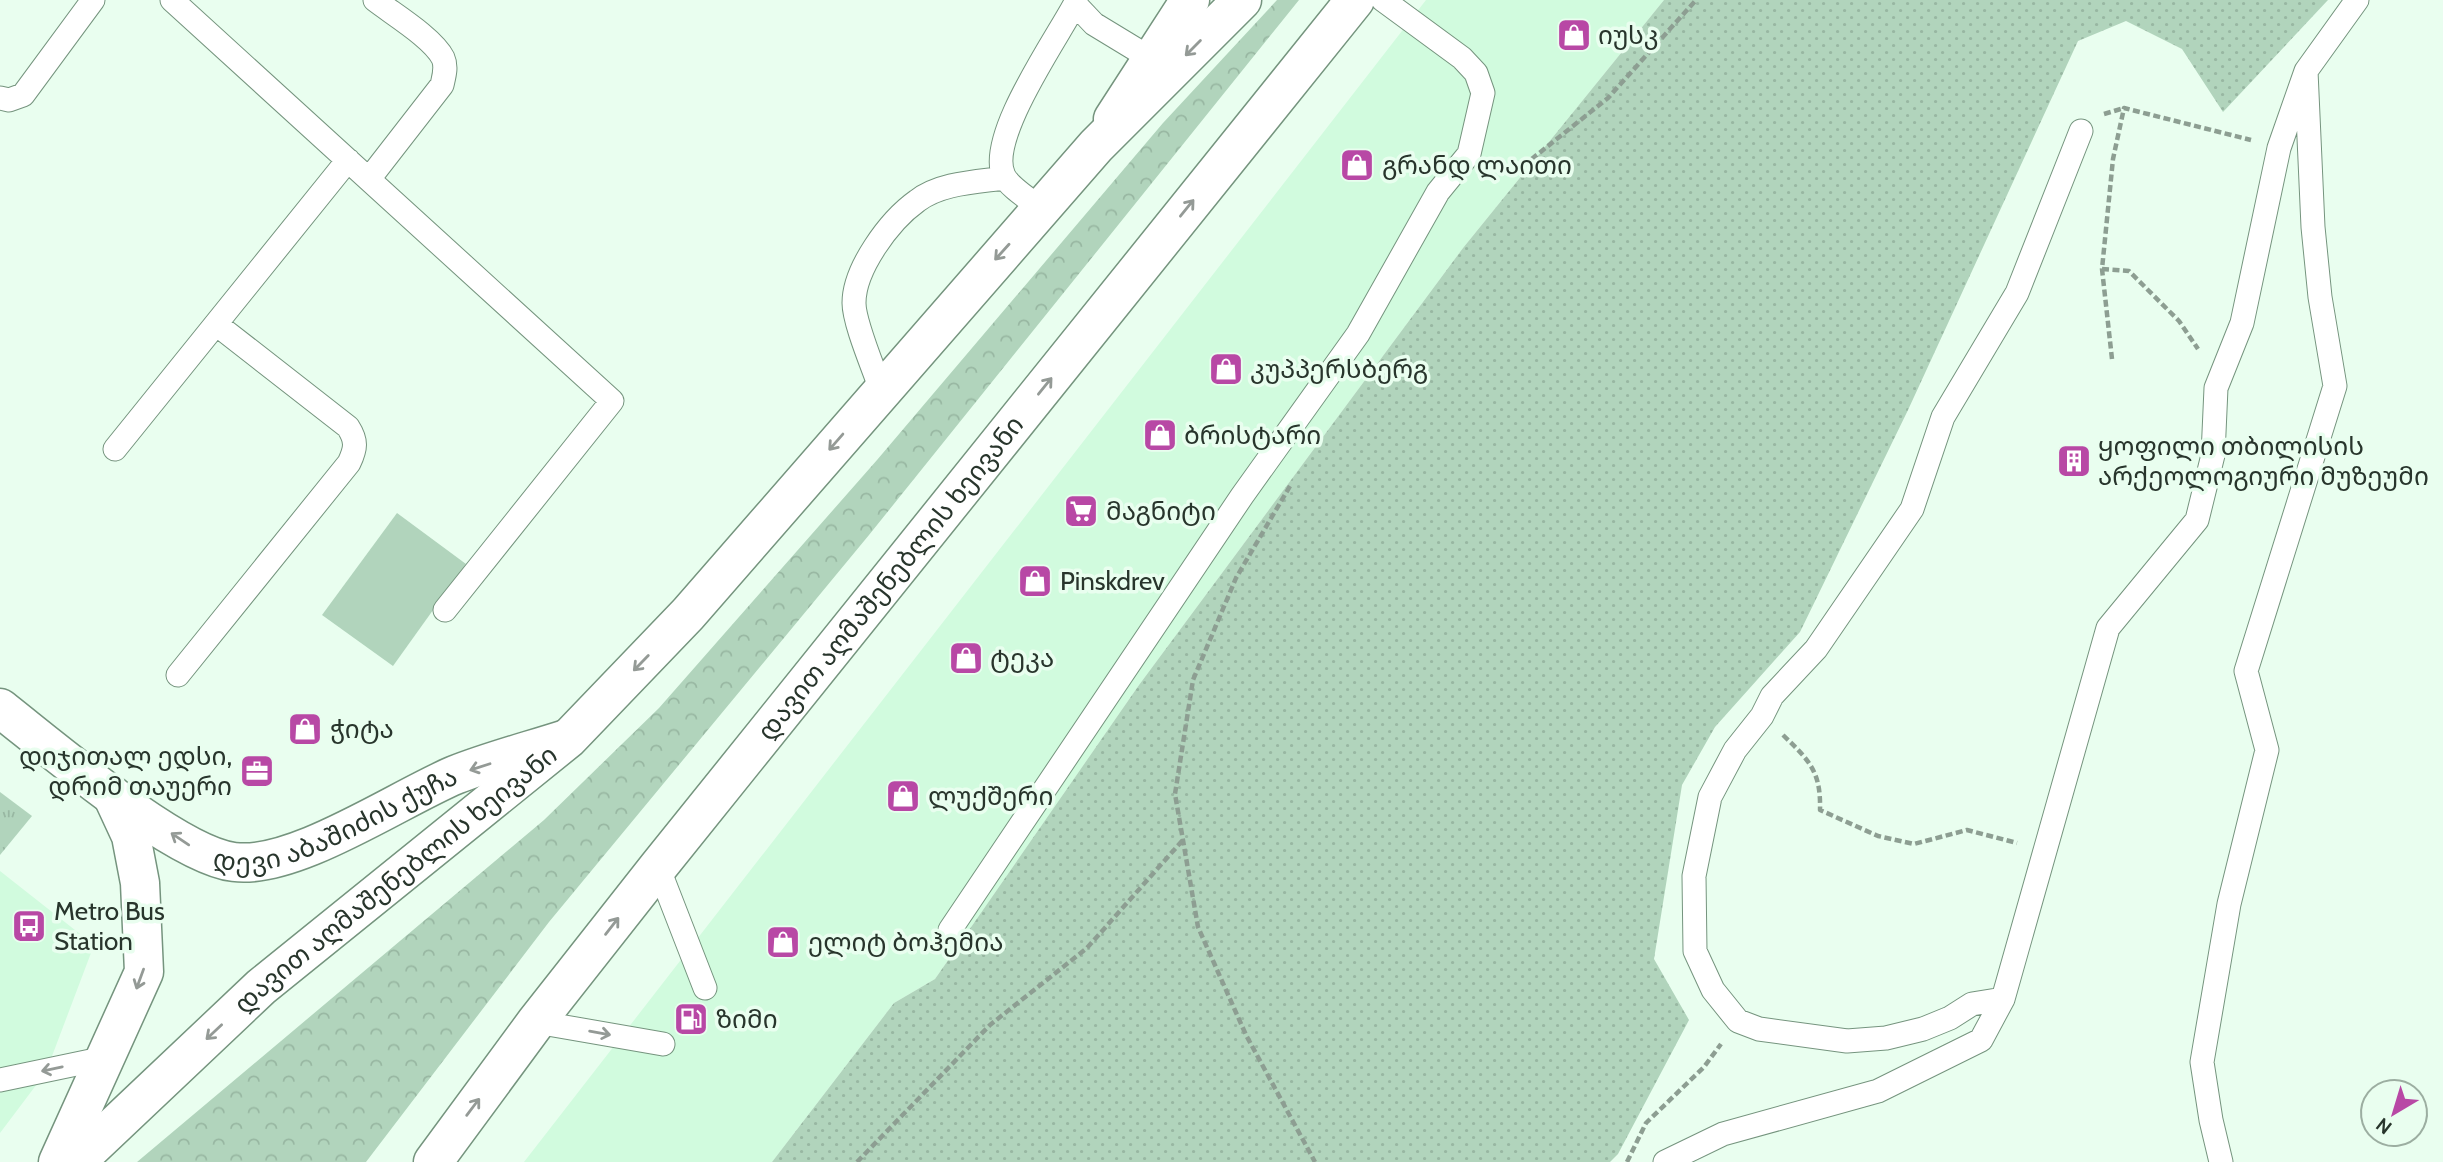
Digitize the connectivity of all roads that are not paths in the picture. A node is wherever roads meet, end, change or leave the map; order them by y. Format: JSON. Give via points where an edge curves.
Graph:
{"nodes":[{"id":1,"x":93,"y":0,"type":"edge"},
{"id":2,"x":172,"y":0,"type":"edge"},
{"id":3,"x":375,"y":0,"type":"edge"},
{"id":4,"x":1190,"y":0,"type":"edge"},
{"id":5,"x":1242,"y":0,"type":"edge"},
{"id":6,"x":1355,"y":0,"type":"edge"},
{"id":7,"x":1383,"y":0,"type":"edge"},
{"id":8,"x":2357,"y":0,"type":"edge"},
{"id":9,"x":1076,"y":2,"type":"edge"},
{"id":10,"x":1150,"y":58,"type":"junction"},
{"id":11,"x":2306,"y":71,"type":"junction"},
{"id":12,"x":0,"y":98,"type":"edge"},
{"id":13,"x":2081,"y":131,"type":"dead end"},
{"id":14,"x":1096,"y":146,"type":"junction"},
{"id":15,"x":348,"y":160,"type":"junction"},
{"id":16,"x":1004,"y":178,"type":"junction"},
{"id":17,"x":369,"y":179,"type":"junction"},
{"id":18,"x":1041,"y":209,"type":"junction"},
{"id":19,"x":216,"y":324,"type":"junction"},
{"id":20,"x":881,"y":390,"type":"junction"},
{"id":21,"x":115,"y":449,"type":"dead end"},
{"id":22,"x":445,"y":610,"type":"dead end"},
{"id":23,"x":178,"y":675,"type":"dead end"},
{"id":24,"x":0,"y":708,"type":"edge"},
{"id":25,"x":568,"y":739,"type":"junction"},
{"id":26,"x":112,"y":795,"type":"junction"},
{"id":27,"x":658,"y":867,"type":"junction"},
{"id":28,"x":950,"y":930,"type":"dead end"},
{"id":29,"x":705,"y":988,"type":"dead end"},
{"id":30,"x":2003,"y":999,"type":"junction"},
{"id":31,"x":536,"y":1022,"type":"junction"},
{"id":32,"x":663,"y":1044,"type":"dead end"},
{"id":33,"x":105,"y":1058,"type":"junction"},
{"id":34,"x":0,"y":1080,"type":"edge"},
{"id":35,"x":58,"y":1162,"type":"edge"},
{"id":36,"x":76,"y":1162,"type":"edge"},
{"id":37,"x":433,"y":1162,"type":"edge"},
{"id":38,"x":1664,"y":1162,"type":"edge"},
{"id":39,"x":2221,"y":1162,"type":"edge"}],
"edges":[{"from":1,"to":12,"type":"lane","via":[[23,95]]},
{"from":2,"to":15,"type":"lane"},
{"from":3,"to":17,"type":"lane","via":[[436,48],[445,71],[442,85]]},
{"from":4,"to":10,"type":"main road","name":"დავით აღმაშენებლის ხეივანი"},
{"from":5,"to":14,"type":"main road","name":"დავით აღმაშენებლის ხეივანი","one_way":true},
{"from":27,"to":6,"type":"main road","name":"დავით აღმაშენებლის ხეივანი","one_way":true},
{"from":7,"to":28,"type":"lane","via":[[1476,73],[1483,93],[1469,154],[1438,192],[1358,334],[1242,496]]},
{"from":8,"to":11,"type":"lane"},
{"from":9,"to":10,"type":"lane","via":[[1094,24]]},
{"from":9,"to":16,"type":"lane","via":[[1018,101],[999,156]]},
{"from":10,"to":14,"type":"main road","name":"დავით აღმაშენებლის ხეივანი"},
{"from":11,"to":30,"type":"lane","via":[[2279,148],[2242,323],[2216,388],[2213,455],[2197,520],[2108,628]]},
{"from":11,"to":39,"type":"lane","via":[[2314,239],[2335,386],[2246,671],[2267,750],[2229,904],[2202,1062]]},
{"from":13,"to":30,"type":"lane","via":[[2017,293],[1942,417],[1912,509],[1816,649],[1772,696],[1735,750],[1710,797],[1694,876],[1695,951],[1713,990],[1738,1021],[1759,1029],[1847,1041],[1886,1038],[1923,1029],[1972,1004]]},
{"from":14,"to":18,"type":"main road","name":"დავით აღმაშენებლის ხეივანი"},
{"from":15,"to":17,"type":"lane"},
{"from":15,"to":19,"type":"lane"},
{"from":16,"to":18,"type":"lane"},
{"from":16,"to":20,"type":"lane","via":[[953,186],[917,200],[857,275],[854,305]]},
{"from":17,"to":22,"type":"lane","via":[[612,401]]},
{"from":18,"to":20,"type":"main road","name":"დავით აღმაშენებლის ხეივანი","one_way":true},
{"from":19,"to":21,"type":"lane"},
{"from":19,"to":23,"type":"lane","via":[[348,427],[356,449]]},
{"from":20,"to":25,"type":"main road","name":"დავით აღმაშენებლის ხეივანი","one_way":true,"via":[[688,614]]},
{"from":24,"to":26,"type":"main road","name":"დევი აბაშიძის ქუჩა"},
{"from":25,"to":26,"type":"main road","name":"დევი აბაშიძის ქუჩა","one_way":true,"via":[[455,775],[351,828],[274,859],[235,863],[200,853]]},
{"from":25,"to":36,"type":"main road","name":"დავით აღმაშენებლის ხეივანი","one_way":true,"via":[[261,987]]},
{"from":26,"to":33,"type":"main road","name":"დევი აბაშიძის ქუჩა","one_way":true,"via":[[131,836],[140,883],[144,972]]},
{"from":27,"to":29,"type":"lane"},
{"from":31,"to":27,"type":"main road","name":"დავით აღმაშენებლის ხეივანი","one_way":true},
{"from":30,"to":38,"type":"lane","via":[[1981,1040],[1878,1091],[1723,1134]]},
{"from":31,"to":32,"type":"lane","one_way":true},
{"from":37,"to":31,"type":"main road","name":"დავით აღმაშენებლის ხეივანი","one_way":true},
{"from":33,"to":34,"type":"lane","one_way":true},
{"from":33,"to":35,"type":"main road","name":"დევი აბაშიძის ქუჩა"}]}
